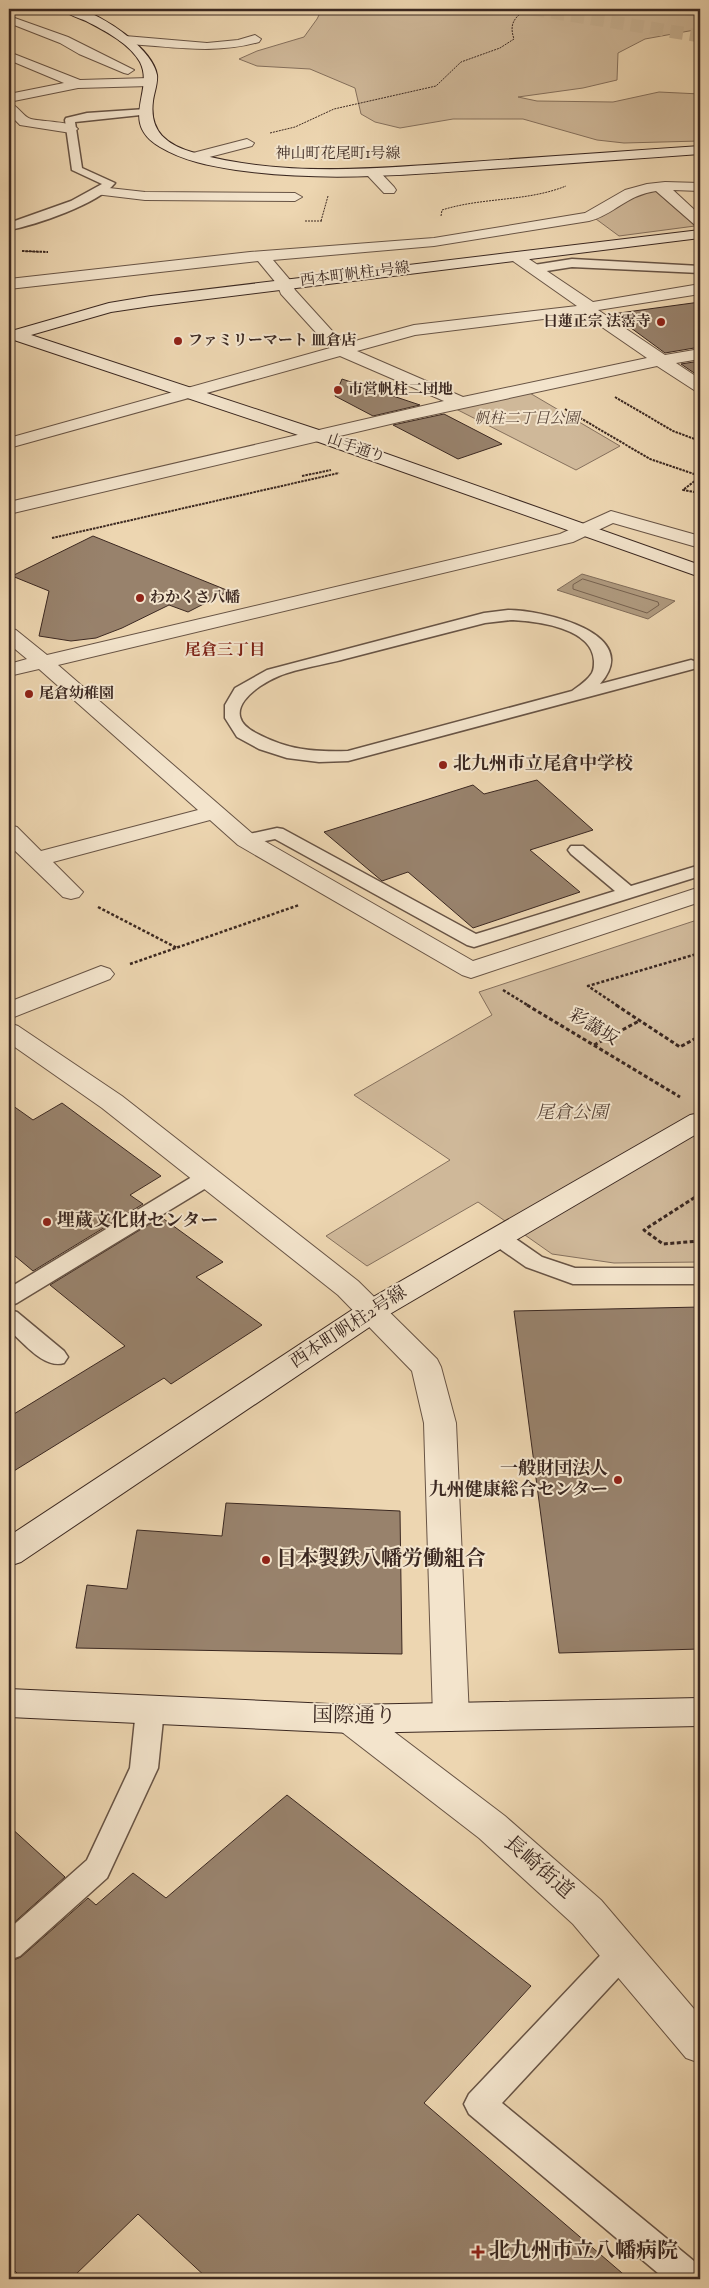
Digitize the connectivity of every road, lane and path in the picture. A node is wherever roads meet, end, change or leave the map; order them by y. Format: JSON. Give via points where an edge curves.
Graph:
{"nodes":[{"id":1,"x":69,"y":9,"type":"edge"},
{"id":2,"x":526,"y":9,"type":"edge"},
{"id":3,"x":9,"y":19,"type":"edge"},
{"id":4,"x":255,"y":39,"type":"dead end"},
{"id":5,"x":125,"y":40,"type":"junction"},
{"id":6,"x":9,"y":56,"type":"edge"},
{"id":7,"x":128,"y":70,"type":"dead end"},
{"id":8,"x":149,"y":82,"type":"junction"},
{"id":9,"x":78,"y":84,"type":"junction"},
{"id":10,"x":9,"y":98,"type":"edge"},
{"id":11,"x":9,"y":107,"type":"edge"},
{"id":12,"x":146,"y":112,"type":"junction"},
{"id":13,"x":295,"y":127,"type":"dead end"},
{"id":14,"x":71,"y":129,"type":"junction"},
{"id":15,"x":247,"y":143,"type":"dead end"},
{"id":16,"x":700,"y":150,"type":"edge"},
{"id":17,"x":194,"y":157,"type":"junction"},
{"id":18,"x":332,"y":173,"type":"junction"},
{"id":19,"x":373,"y":173,"type":"junction"},
{"id":20,"x":661,"y":187,"type":"junction"},
{"id":21,"x":700,"y":187,"type":"edge"},
{"id":22,"x":389,"y":190,"type":"dead end"},
{"id":23,"x":100,"y":192,"type":"junction"},
{"id":24,"x":296,"y":197,"type":"dead end"},
{"id":25,"x":700,"y":222,"type":"edge"},
{"id":26,"x":9,"y":227,"type":"edge"},
{"id":27,"x":700,"y":234,"type":"edge"},
{"id":28,"x":314,"y":252,"type":"junction"},
{"id":29,"x":262,"y":256,"type":"junction"},
{"id":30,"x":515,"y":256,"type":"junction"},
{"id":31,"x":534,"y":269,"type":"junction"},
{"id":32,"x":700,"y":270,"type":"edge"},
{"id":33,"x":9,"y":284,"type":"edge"},
{"id":34,"x":285,"y":284,"type":"junction"},
{"id":35,"x":700,"y":289,"type":"edge"},
{"id":36,"x":589,"y":308,"type":"junction"},
{"id":37,"x":10,"y":335,"type":"edge"},
{"id":38,"x":340,"y":350,"type":"junction"},
{"id":39,"x":700,"y":354,"type":"edge"},
{"id":40,"x":660,"y":360,"type":"junction"},
{"id":41,"x":586,"y":376,"type":"junction"},
{"id":42,"x":700,"y":386,"type":"edge"},
{"id":43,"x":530,"y":388,"type":"junction"},
{"id":44,"x":187,"y":392,"type":"junction"},
{"id":45,"x":460,"y":402,"type":"junction"},
{"id":46,"x":319,"y":436,"type":"junction"},
{"id":47,"x":700,"y":441,"type":"edge"},
{"id":48,"x":9,"y":443,"type":"edge"},
{"id":49,"x":302,"y":476,"type":"dead end"},
{"id":50,"x":700,"y":476,"type":"edge"},
{"id":51,"x":700,"y":493,"type":"edge"},
{"id":52,"x":9,"y":508,"type":"edge"},
{"id":53,"x":585,"y":529,"type":"junction"},
{"id":54,"x":52,"y":538,"type":"dead end"},
{"id":55,"x":700,"y":542,"type":"edge"},
{"id":56,"x":700,"y":571,"type":"edge"},
{"id":57,"x":9,"y":634,"type":"edge"},
{"id":58,"x":43,"y":662,"type":"junction"},
{"id":59,"x":692,"y":665,"type":"dead end"},
{"id":60,"x":9,"y":670,"type":"edge"},
{"id":61,"x":577,"y":696,"type":"junction"},
{"id":62,"x":215,"y":812,"type":"junction"},
{"id":63,"x":9,"y":832,"type":"edge"},
{"id":64,"x":246,"y":840,"type":"junction"},
{"id":65,"x":577,"y":850,"type":"dead end"},
{"id":66,"x":36,"y":859,"type":"junction"},
{"id":67,"x":700,"y":870,"type":"edge"},
{"id":68,"x":71,"y":892,"type":"joint"},
{"id":69,"x":337,"y":892,"type":"junction"},
{"id":70,"x":629,"y":893,"type":"junction"},
{"id":71,"x":700,"y":894,"type":"edge"},
{"id":72,"x":177,"y":948,"type":"junction"},
{"id":73,"x":700,"y":953,"type":"edge"},
{"id":74,"x":471,"y":970,"type":"junction"},
{"id":75,"x":101,"y":974,"type":"joint"},
{"id":76,"x":9,"y":1011,"type":"edge"},
{"id":77,"x":639,"y":1021,"type":"junction"},
{"id":78,"x":9,"y":1031,"type":"edge"},
{"id":79,"x":700,"y":1036,"type":"edge"},
{"id":80,"x":594,"y":1045,"type":"junction"},
{"id":81,"x":693,"y":1111,"type":"edge"},
{"id":82,"x":208,"y":1177,"type":"junction"},
{"id":83,"x":700,"y":1194,"type":"edge"},
{"id":84,"x":498,"y":1237,"type":"junction"},
{"id":85,"x":700,"y":1240,"type":"edge"},
{"id":86,"x":700,"y":1276,"type":"edge"},
{"id":87,"x":9,"y":1298,"type":"edge"},
{"id":88,"x":372,"y":1311,"type":"junction"},
{"id":89,"x":9,"y":1318,"type":"edge"},
{"id":90,"x":56,"y":1357,"type":"dead end"},
{"id":91,"x":9,"y":1553,"type":"edge"},
{"id":92,"x":9,"y":1703,"type":"edge"},
{"id":93,"x":150,"y":1710,"type":"junction"},
{"id":94,"x":700,"y":1712,"type":"edge"},
{"id":95,"x":451,"y":1717,"type":"junction"},
{"id":96,"x":351,"y":1719,"type":"junction"},
{"id":97,"x":9,"y":1947,"type":"edge"},
{"id":98,"x":622,"y":1953,"type":"junction"},
{"id":99,"x":700,"y":2045,"type":"edge"},
{"id":100,"x":690,"y":2279,"type":"edge"}],
"edges":[{"from":1,"to":5,"type":"street","name":"神山町花尾町1号線","via":[[102,24]]},
{"from":2,"to":13,"type":"path","via":[[514,19],[510,27],[514,39],[507,46],[464,61],[452,68],[441,84],[334,110]]},
{"from":3,"to":7,"type":"street"},
{"from":4,"to":5,"type":"street","via":[[224,46]]},
{"from":5,"to":8,"type":"street","name":"神山町花尾町1号線","via":[[143,58],[150,74]]},
{"from":6,"to":9,"type":"street"},
{"from":8,"to":9,"type":"street"},
{"from":8,"to":12,"type":"street","name":"神山町花尾町1号線"},
{"from":9,"to":10,"type":"street"},
{"from":11,"to":14,"type":"street","via":[[24,122]]},
{"from":12,"to":14,"type":"lane","via":[[87,116],[70,120]]},
{"from":12,"to":17,"type":"street","name":"神山町花尾町1号線","via":[[148,128],[158,140]]},
{"from":14,"to":23,"type":"lane","via":[[77,170],[110,183]]},
{"from":15,"to":17,"type":"street"},
{"from":16,"to":19,"type":"street","name":"神山町花尾町1号線"},
{"from":17,"to":18,"type":"street","name":"神山町花尾町1号線","via":[[264,169]]},
{"from":18,"to":19,"type":"street","name":"神山町花尾町1号線"},
{"from":18,"to":28,"type":"path"},
{"from":19,"to":22,"type":"street"},
{"from":20,"to":21,"type":"street"},
{"from":20,"to":25,"type":"street"},
{"from":20,"to":28,"type":"street","via":[[630,193],[589,217],[434,242]]},
{"from":23,"to":24,"type":"street","via":[[144,196]]},
{"from":23,"to":26,"type":"lane"},
{"from":27,"to":30,"type":"street","name":"西本町帆柱1号線"},
{"from":28,"to":29,"type":"street"},
{"from":29,"to":33,"type":"street"},
{"from":29,"to":34,"type":"street"},
{"from":30,"to":31,"type":"street"},
{"from":30,"to":34,"type":"street","name":"西本町帆柱1号線"},
{"from":31,"to":32,"type":"lane","via":[[572,263]]},
{"from":31,"to":36,"type":"street"},
{"from":34,"to":37,"type":"street","name":"西本町帆柱1号線","via":[[109,308]]},
{"from":34,"to":38,"type":"street","via":[[287,291]]},
{"from":35,"to":36,"type":"street"},
{"from":36,"to":38,"type":"street","via":[[414,330]]},
{"from":36,"to":40,"type":"street"},
{"from":37,"to":44,"type":"street","name":"山手通り"},
{"from":38,"to":44,"type":"street"},
{"from":38,"to":45,"type":"street"},
{"from":39,"to":40,"type":"street"},
{"from":40,"to":41,"type":"street"},
{"from":40,"to":42,"type":"street"},
{"from":41,"to":43,"type":"street"},
{"from":41,"to":47,"type":"path","via":[[620,401],[672,431]]},
{"from":43,"to":45,"type":"street"},
{"from":43,"to":50,"type":"path","via":[[650,459]]},
{"from":44,"to":46,"type":"street","name":"山手通り"},
{"from":44,"to":48,"type":"street"},
{"from":45,"to":46,"type":"street"},
{"from":46,"to":52,"type":"street"},
{"from":46,"to":53,"type":"street","name":"山手通り"},
{"from":49,"to":54,"type":"path","via":[[337,468],[343,472]]},
{"from":50,"to":51,"type":"path","via":[[683,490]]},
{"from":53,"to":55,"type":"street","via":[[611,517]]},
{"from":53,"to":56,"type":"street","name":"山手通り"},
{"from":53,"to":58,"type":"street","via":[[566,538]]},
{"from":57,"to":58,"type":"street"},
{"from":58,"to":60,"type":"street"},
{"from":58,"to":62,"type":"street"},
{"from":59,"to":61,"type":"lane"},
{"from":61,"to":61,"type":"lane","via":[[348,756],[287,753],[243,733],[233,718],[233,705],[241,691],[273,673],[484,618],[511,615],[560,623],[582,632],[595,643],[602,654],[602,668],[595,680]]},
{"from":62,"to":64,"type":"street"},
{"from":62,"to":66,"type":"street"},
{"from":63,"to":66,"type":"street"},
{"from":64,"to":69,"type":"street"},
{"from":64,"to":70,"type":"lane","via":[[277,833],[474,941]]},
{"from":65,"to":70,"type":"lane"},
{"from":66,"to":68,"type":"street"},
{"from":67,"to":70,"type":"lane"},
{"from":68,"to":72,"type":"path"},
{"from":69,"to":72,"type":"path"},
{"from":69,"to":74,"type":"street"},
{"from":71,"to":74,"type":"street"},
{"from":72,"to":75,"type":"path"},
{"from":73,"to":77,"type":"path","via":[[588,986]]},
{"from":74,"to":80,"type":"path","name":"彩藹坂"},
{"from":75,"to":76,"type":"street"},
{"from":77,"to":79,"type":"path","via":[[680,1047]]},
{"from":77,"to":80,"type":"path"},
{"from":78,"to":82,"type":"street","via":[[112,1102]]},
{"from":80,"to":81,"type":"path","name":"彩藹坂"},
{"from":81,"to":84,"type":"street","name":"西本町帆柱2号線"},
{"from":82,"to":87,"type":"lane"},
{"from":82,"to":88,"type":"street","via":[[348,1288]]},
{"from":83,"to":85,"type":"path","via":[[644,1230],[663,1244]]},
{"from":84,"to":86,"type":"lane","via":[[534,1262],[573,1276]]},
{"from":84,"to":88,"type":"street","name":"西本町帆柱2号線"},
{"from":88,"to":91,"type":"street","name":"西本町帆柱2号線"},
{"from":88,"to":95,"type":"street","via":[[426,1367],[440,1423]]},
{"from":89,"to":90,"type":"lane"},
{"from":92,"to":93,"type":"street","name":"国際通り"},
{"from":93,"to":96,"type":"street","name":"国際通り"},
{"from":93,"to":97,"type":"lane","via":[[144,1768],[97,1869]]},
{"from":94,"to":95,"type":"street","name":"国際通り"},
{"from":95,"to":96,"type":"street","name":"国際通り"},
{"from":96,"to":98,"type":"street","name":"長崎街道","via":[[492,1827],[587,1912]]},
{"from":98,"to":99,"type":"street","name":"長崎街道"},
{"from":98,"to":100,"type":"lane","via":[[480,2104]]}]}
